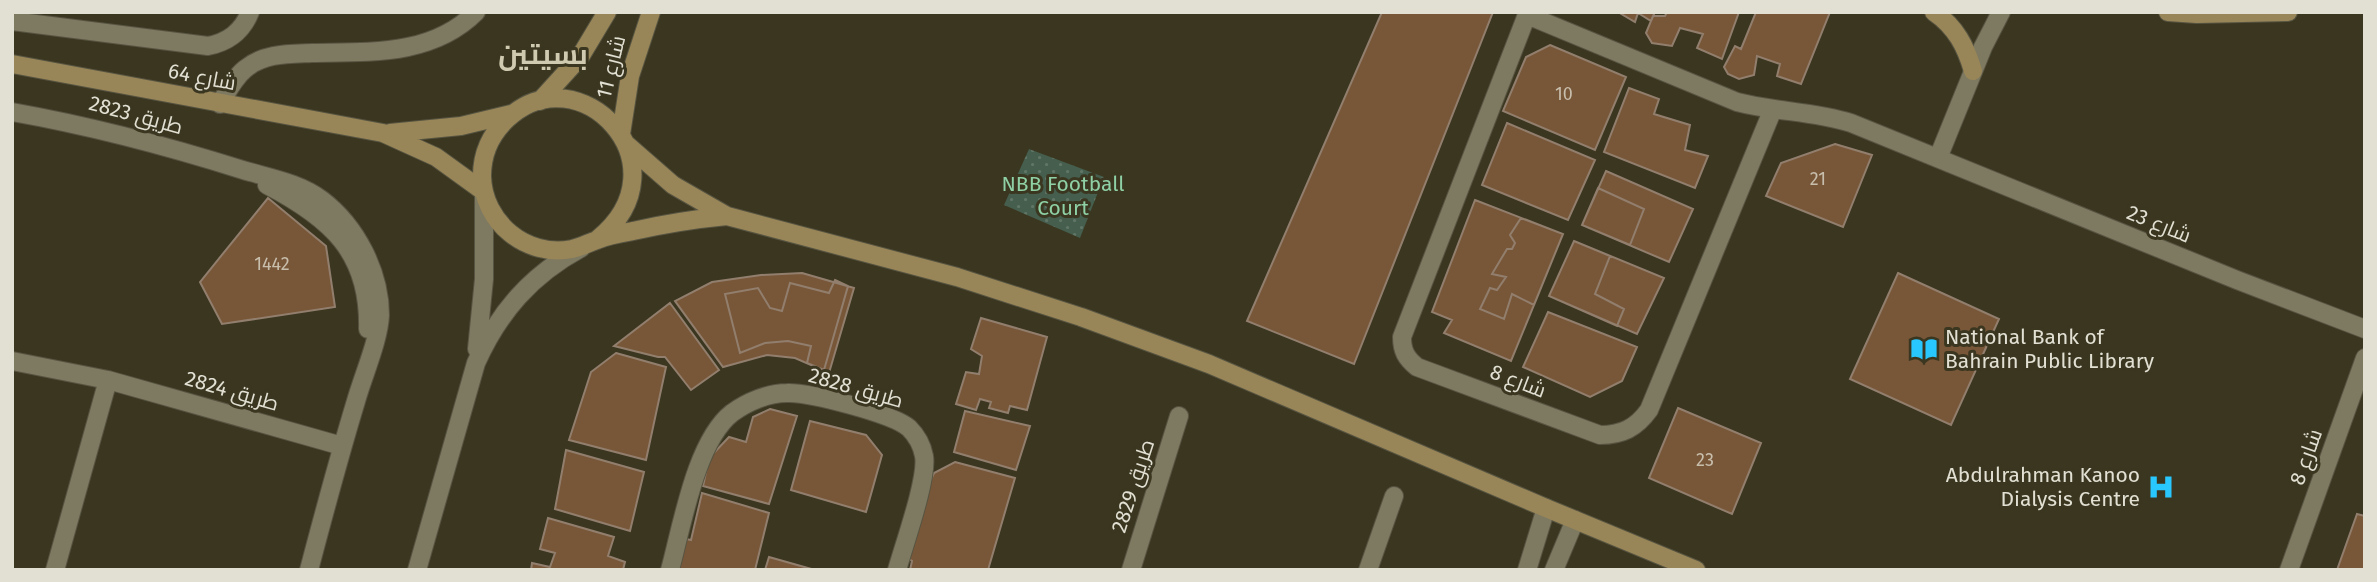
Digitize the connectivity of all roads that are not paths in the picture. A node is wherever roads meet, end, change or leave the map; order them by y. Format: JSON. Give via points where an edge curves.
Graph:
{"nodes":[{"id":1,"x":250,"y":12,"type":"edge"},
{"id":2,"x":476,"y":12,"type":"edge"},
{"id":3,"x":607,"y":12,"type":"edge"},
{"id":4,"x":651,"y":12,"type":"edge"},
{"id":5,"x":1934,"y":12,"type":"edge"},
{"id":6,"x":2001,"y":12,"type":"edge"},
{"id":7,"x":2168,"y":12,"type":"edge"},
{"id":8,"x":2288,"y":12,"type":"edge"},
{"id":9,"x":1527,"y":13,"type":"edge"},
{"id":10,"x":12,"y":21,"type":"edge"},
{"id":11,"x":12,"y":64,"type":"edge"},
{"id":12,"x":1973,"y":71,"type":"junction"},
{"id":13,"x":540,"y":101,"type":"junction"},
{"id":14,"x":219,"y":104,"type":"junction"},
{"id":15,"x":1773,"y":109,"type":"junction"},
{"id":16,"x":12,"y":112,"type":"edge"},
{"id":17,"x":512,"y":114,"type":"junction"},
{"id":18,"x":383,"y":133,"type":"junction"},
{"id":19,"x":623,"y":139,"type":"junction"},
{"id":20,"x":1938,"y":158,"type":"junction"},
{"id":21,"x":484,"y":193,"type":"junction"},
{"id":22,"x":727,"y":216,"type":"junction"},
{"id":23,"x":593,"y":242,"type":"junction"},
{"id":24,"x":2365,"y":329,"type":"edge"},
{"id":25,"x":2365,"y":358,"type":"edge"},
{"id":26,"x":12,"y":361,"type":"edge"},
{"id":27,"x":476,"y":363,"type":"junction"},
{"id":28,"x":108,"y":380,"type":"junction"},
{"id":29,"x":1179,"y":416,"type":"dead end"},
{"id":30,"x":342,"y":446,"type":"junction"},
{"id":31,"x":1394,"y":496,"type":"dead end"},
{"id":32,"x":1546,"y":508,"type":"junction"},
{"id":33,"x":1575,"y":520,"type":"junction"},
{"id":34,"x":55,"y":570,"type":"edge"},
{"id":35,"x":309,"y":570,"type":"edge"},
{"id":36,"x":416,"y":570,"type":"edge"},
{"id":37,"x":670,"y":570,"type":"edge"},
{"id":38,"x":897,"y":570,"type":"edge"},
{"id":39,"x":1131,"y":570,"type":"edge"},
{"id":40,"x":1368,"y":570,"type":"edge"},
{"id":41,"x":1527,"y":570,"type":"edge"},
{"id":42,"x":1554,"y":570,"type":"edge"},
{"id":43,"x":1696,"y":570,"type":"edge"},
{"id":44,"x":2289,"y":570,"type":"edge"}],
"edges":[{"from":1,"to":10,"type":"street","via":[[241,30],[208,46]]},
{"from":2,"to":14,"type":"street","via":[[451,31],[402,49],[271,56],[246,69]]},
{"from":3,"to":13,"type":"street","name":"شارع 11","via":[[580,57]]},
{"from":4,"to":19,"type":"street","name":"شارع 11","via":[[630,76]]},
{"from":5,"to":12,"type":"street","via":[[1957,33]]},
{"from":6,"to":12,"type":"street"},
{"from":7,"to":8,"type":"street"},
{"from":9,"to":15,"type":"street","name":"شارع 8","via":[[1719,95]]},
{"from":9,"to":15,"type":"street","name":"شارع 8","via":[[1402,337],[1402,349],[1417,367],[1600,435],[1628,431],[1649,410]]},
{"from":11,"to":14,"type":"street","name":"شارع 64"},
{"from":12,"to":20,"type":"street"},
{"from":13,"to":17,"type":"street"},
{"from":13,"to":19,"type":"street","via":[[585,105],[599,112]]},
{"from":14,"to":18,"type":"street","name":"شارع 64"},
{"from":15,"to":20,"type":"street","name":"شارع 8","via":[[1832,117]]},
{"from":16,"to":30,"type":"street","name":"طريق 2823","via":[[76,123],[247,171],[329,223],[349,250],[368,310],[368,361]]},
{"from":17,"to":18,"type":"street","name":"شارع 64","via":[[461,126]]},
{"from":17,"to":21,"type":"street","via":[[490,141],[484,157]]},
{"from":18,"to":21,"type":"street","name":"شارع 64","via":[[436,158]]},
{"from":19,"to":22,"type":"street","via":[[673,185]]},
{"from":19,"to":23,"type":"street","via":[[633,179],[629,197],[617,220]]},
{"from":20,"to":24,"type":"street","name":"شارع 23"},
{"from":21,"to":23,"type":"street","via":[[499,224],[525,244],[557,251]]},
{"from":21,"to":27,"type":"street","via":[[484,279]]},
{"from":22,"to":23,"type":"street","via":[[662,225]]},
{"from":22,"to":32,"type":"street","via":[[957,277],[1082,317],[1209,364]]},
{"from":23,"to":27,"type":"street","via":[[564,257],[520,292],[492,330]]},
{"from":25,"to":44,"type":"street","name":"شارع 8"},
{"from":26,"to":28,"type":"street","name":"طريق 2824"},
{"from":27,"to":36,"type":"street"},
{"from":28,"to":30,"type":"street","name":"طريق 2824"},
{"from":28,"to":34,"type":"street"},
{"from":29,"to":39,"type":"street","name":"طريق 2829"},
{"from":30,"to":35,"type":"street","name":"طريق 2823"},
{"from":31,"to":40,"type":"street"},
{"from":32,"to":33,"type":"street"},
{"from":32,"to":41,"type":"street"},
{"from":33,"to":42,"type":"street"},
{"from":33,"to":43,"type":"street"},
{"from":37,"to":38,"type":"street","name":"طريق 2828","via":[[712,435],[732,413],[757,399],[786,393],[815,396],[892,418],[907,426],[918,440],[924,473]]}]}
